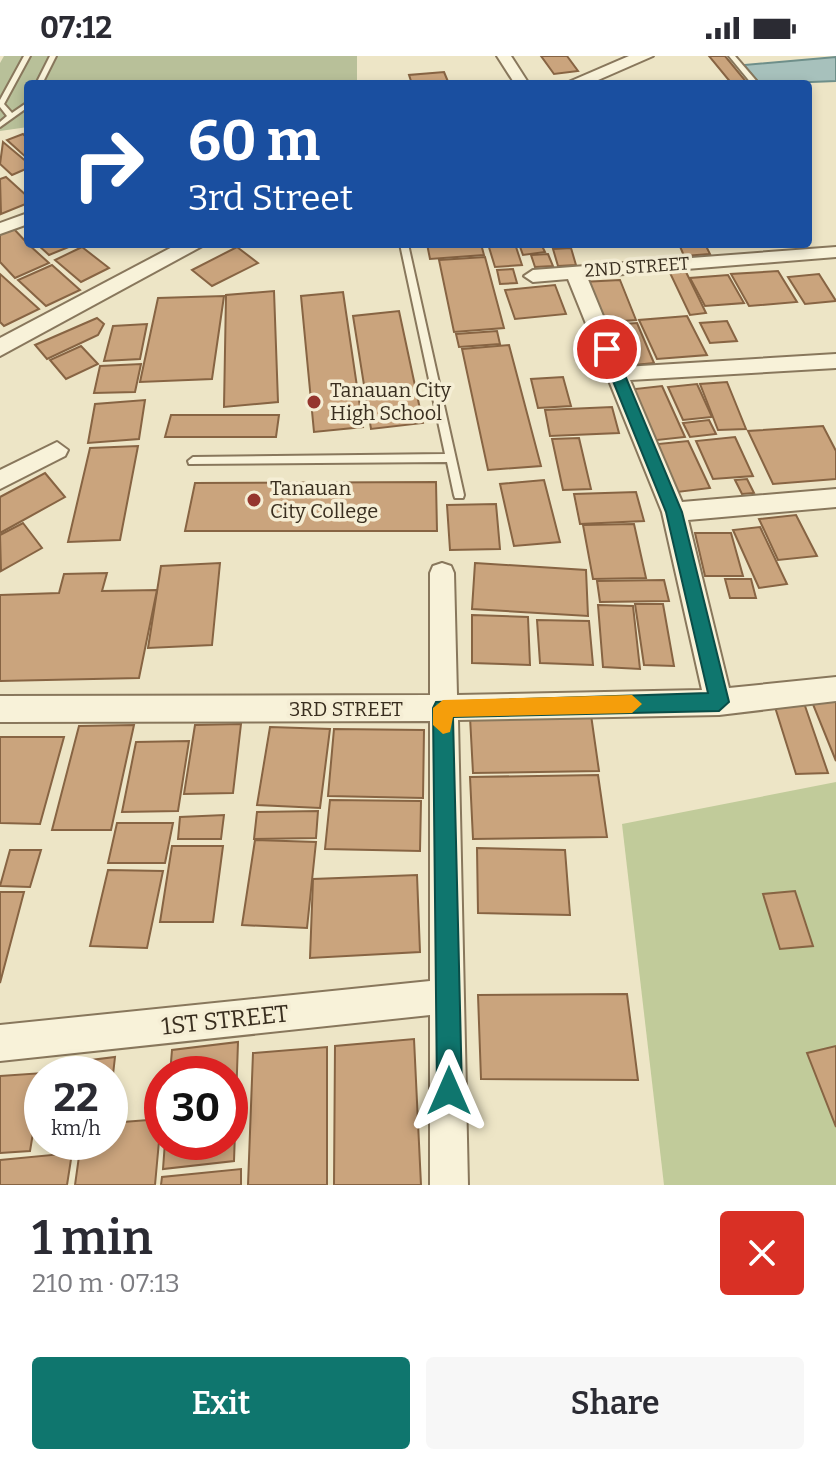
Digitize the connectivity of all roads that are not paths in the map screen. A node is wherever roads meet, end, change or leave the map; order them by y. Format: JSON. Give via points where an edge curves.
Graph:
{"nodes":[{"id":1,"x":27,"y":56,"type":"edge"},
{"id":2,"x":53,"y":56,"type":"edge"},
{"id":3,"x":504,"y":56,"type":"edge"},
{"id":4,"x":644,"y":56,"type":"edge"},
{"id":5,"x":732,"y":56,"type":"edge"},
{"id":6,"x":41,"y":80,"type":"edge"},
{"id":7,"x":519,"y":80,"type":"edge"},
{"id":8,"x":583,"y":80,"type":"edge"},
{"id":9,"x":753,"y":80,"type":"edge"},
{"id":10,"x":24,"y":107,"type":"edge"},
{"id":11,"x":11,"y":117,"type":"junction"},
{"id":12,"x":0,"y":125,"type":"edge"},
{"id":13,"x":24,"y":220,"type":"edge"},
{"id":14,"x":0,"y":229,"type":"edge"},
{"id":15,"x":188,"y":248,"type":"edge"},
{"id":16,"x":405,"y":248,"type":"edge"},
{"id":17,"x":836,"y":252,"type":"edge"},
{"id":18,"x":575,"y":272,"type":"junction"},
{"id":19,"x":533,"y":276,"type":"dead end"},
{"id":20,"x":0,"y":348,"type":"edge"},
{"id":21,"x":836,"y":361,"type":"edge"},
{"id":22,"x":617,"y":374,"type":"junction"},
{"id":23,"x":57,"y":450,"type":"dead end"},
{"id":24,"x":452,"y":458,"type":"junction"},
{"id":25,"x":193,"y":461,"type":"dead end"},
{"id":26,"x":0,"y":480,"type":"edge"},
{"id":27,"x":459,"y":495,"type":"dead end"},
{"id":28,"x":836,"y":498,"type":"edge"},
{"id":29,"x":674,"y":512,"type":"junction"},
{"id":30,"x":442,"y":573,"type":"dead end"},
{"id":31,"x":836,"y":689,"type":"edge"},
{"id":32,"x":719,"y":702,"type":"junction"},
{"id":33,"x":443,"y":708,"type":"junction"},
{"id":34,"x":0,"y":709,"type":"edge"},
{"id":35,"x":449,"y":996,"type":"junction"},
{"id":36,"x":0,"y":1043,"type":"edge"},
{"id":37,"x":449,"y":1185,"type":"edge"}],
"edges":[{"from":1,"to":11,"type":"lane","via":[[1,104]]},
{"from":2,"to":6,"type":"lane"},
{"from":3,"to":7,"type":"street"},
{"from":4,"to":8,"type":"street"},
{"from":5,"to":9,"type":"lane"},
{"from":10,"to":11,"type":"lane"},
{"from":11,"to":12,"type":"lane"},
{"from":13,"to":14,"type":"street"},
{"from":15,"to":20,"type":"street"},
{"from":16,"to":24,"type":"lane"},
{"from":17,"to":18,"type":"street","name":"2ND STREET"},
{"from":18,"to":19,"type":"street","name":"2ND STREET"},
{"from":18,"to":22,"type":"street"},
{"from":21,"to":22,"type":"street"},
{"from":22,"to":29,"type":"street"},
{"from":23,"to":26,"type":"street"},
{"from":24,"to":25,"type":"lane"},
{"from":24,"to":27,"type":"lane"},
{"from":28,"to":29,"type":"street"},
{"from":29,"to":32,"type":"street"},
{"from":30,"to":33,"type":"street"},
{"from":31,"to":32,"type":"street","name":"3RD STREET"},
{"from":32,"to":33,"type":"street","name":"3RD STREET"},
{"from":33,"to":34,"type":"street","name":"3RD STREET"},
{"from":33,"to":35,"type":"street"},
{"from":35,"to":36,"type":"street","name":"1ST STREET"},
{"from":35,"to":37,"type":"street"}]}
